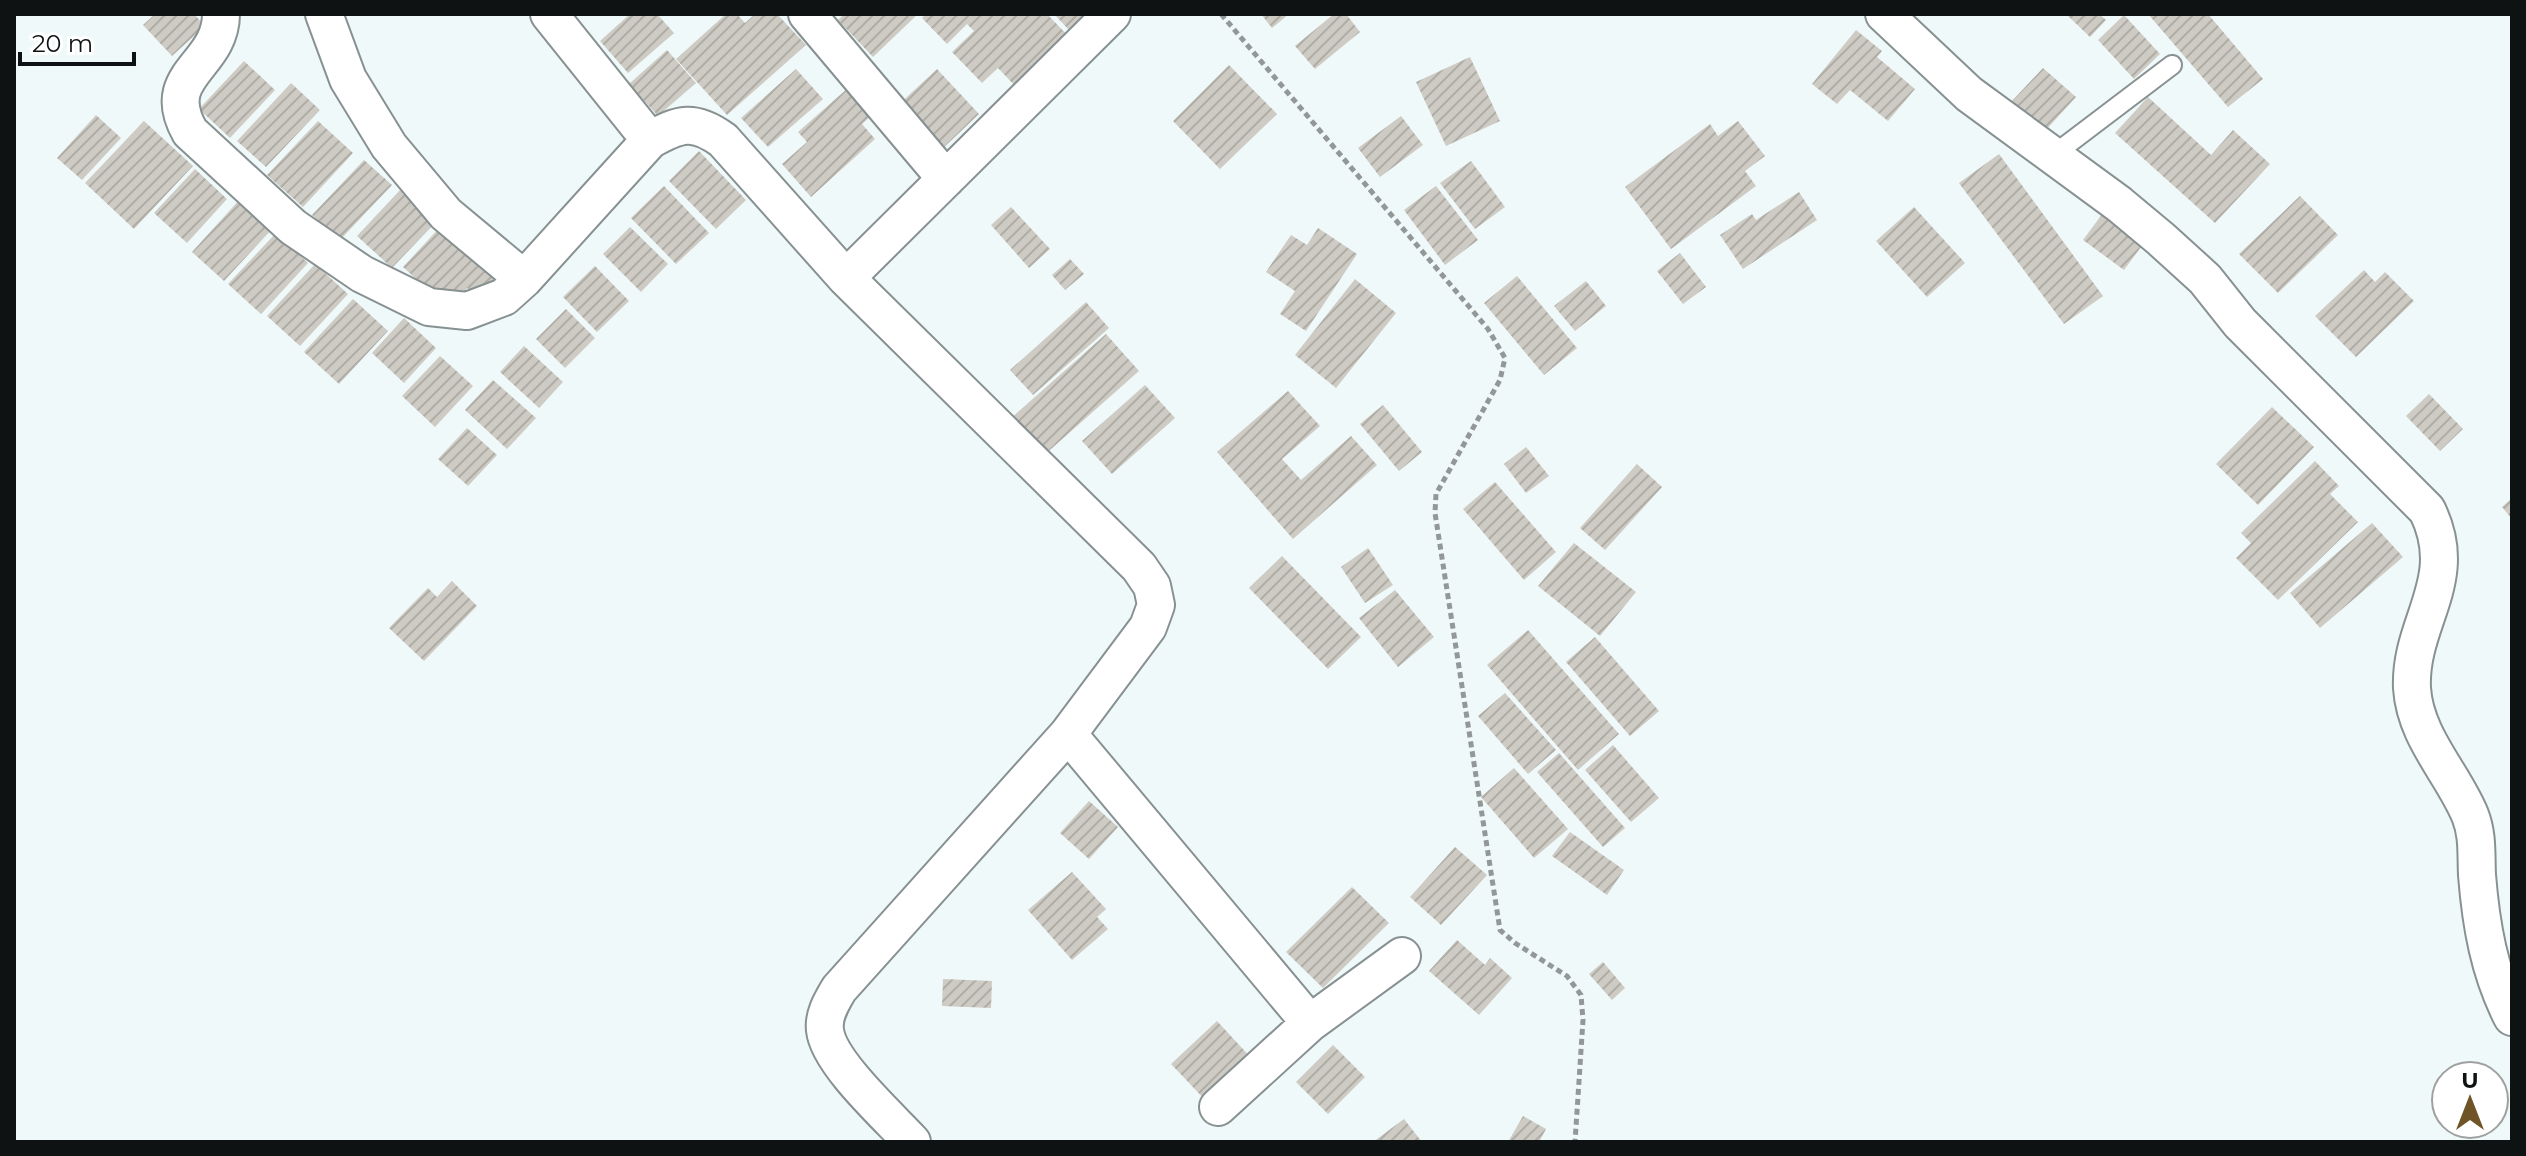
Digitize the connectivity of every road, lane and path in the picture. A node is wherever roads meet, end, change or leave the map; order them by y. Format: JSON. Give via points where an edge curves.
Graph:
{"nodes":[{"id":1,"x":221,"y":14,"type":"edge"},
{"id":2,"x":324,"y":14,"type":"edge"},
{"id":3,"x":549,"y":14,"type":"edge"},
{"id":4,"x":807,"y":14,"type":"edge"},
{"id":5,"x":1112,"y":14,"type":"edge"},
{"id":6,"x":1221,"y":14,"type":"edge"},
{"id":7,"x":1884,"y":14,"type":"edge"},
{"id":8,"x":2172,"y":65,"type":"dead end"},
{"id":9,"x":650,"y":140,"type":"junction"},
{"id":10,"x":2052,"y":156,"type":"junction"},
{"id":11,"x":946,"y":179,"type":"junction"},
{"id":12,"x":846,"y":278,"type":"junction"},
{"id":13,"x":524,"y":279,"type":"junction"},
{"id":14,"x":1068,"y":734,"type":"junction"},
{"id":15,"x":1402,"y":956,"type":"dead end"},
{"id":16,"x":2512,"y":1017,"type":"edge"},
{"id":17,"x":1310,"y":1023,"type":"junction"},
{"id":18,"x":1218,"y":1107,"type":"dead end"},
{"id":19,"x":912,"y":1142,"type":"edge"},
{"id":20,"x":1575,"y":1142,"type":"edge"}],
"edges":[{"from":1,"to":13,"type":"street","via":[[212,46],[179,92],[180,115],[190,132],[293,227],[362,274],[429,307],[467,311],[504,297]]},
{"from":2,"to":13,"type":"street","via":[[348,79],[389,146],[446,214]]},
{"from":3,"to":9,"type":"street"},
{"from":4,"to":11,"type":"street"},
{"from":5,"to":11,"type":"street"},
{"from":6,"to":20,"type":"path","via":[[1488,329],[1505,358],[1500,380],[1436,494],[1435,513],[1500,930],[1567,976],[1581,995]]},
{"from":7,"to":10,"type":"street","via":[[1969,94]]},
{"from":8,"to":10,"type":"lane"},
{"from":9,"to":12,"type":"street","via":[[686,125],[705,128],[723,140]]},
{"from":9,"to":13,"type":"street"},
{"from":10,"to":16,"type":"street","via":[[2119,204],[2205,279],[2240,323],[2427,510],[2440,546],[2439,571],[2416,656],[2416,713],[2470,816],[2490,965]]},
{"from":11,"to":12,"type":"street"},
{"from":12,"to":14,"type":"street","via":[[1139,567],[1152,586],[1156,605],[1148,627]]},
{"from":14,"to":17,"type":"street"},
{"from":14,"to":19,"type":"street","via":[[839,989],[828,1008],[824,1028],[833,1054]]},
{"from":15,"to":17,"type":"street"},
{"from":17,"to":18,"type":"street"}]}
